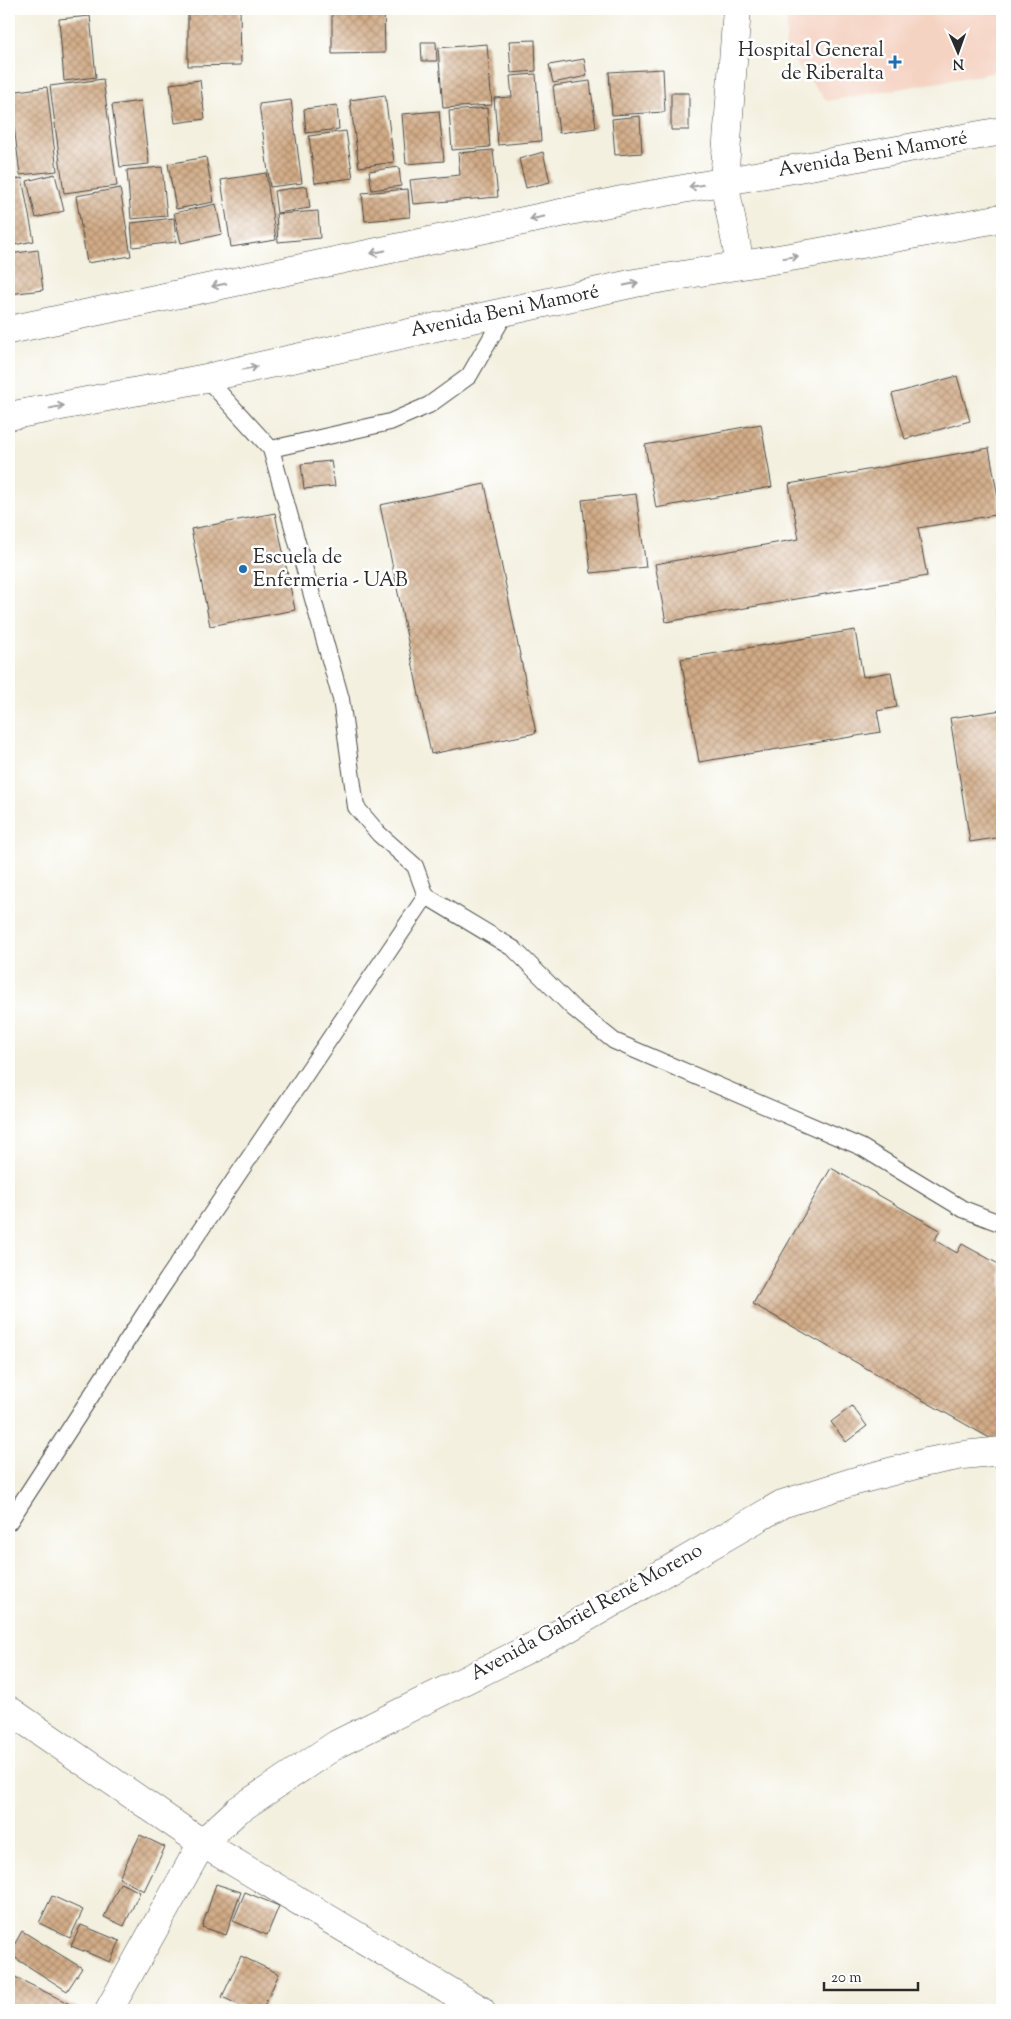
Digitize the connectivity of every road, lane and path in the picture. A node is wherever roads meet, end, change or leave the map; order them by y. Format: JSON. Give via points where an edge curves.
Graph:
{"nodes":[{"id":1,"x":737,"y":9,"type":"edge"},
{"id":2,"x":1002,"y":131,"type":"edge"},
{"id":3,"x":724,"y":181,"type":"junction"},
{"id":4,"x":1002,"y":218,"type":"edge"},
{"id":5,"x":740,"y":264,"type":"junction"},
{"id":6,"x":506,"y":312,"type":"junction"},
{"id":7,"x":9,"y":330,"type":"edge"},
{"id":8,"x":206,"y":378,"type":"junction"},
{"id":9,"x":9,"y":416,"type":"edge"},
{"id":10,"x":271,"y":449,"type":"junction"},
{"id":11,"x":426,"y":896,"type":"junction"},
{"id":12,"x":1002,"y":1224,"type":"edge"},
{"id":13,"x":1002,"y":1451,"type":"edge"},
{"id":14,"x":9,"y":1522,"type":"edge"},
{"id":15,"x":9,"y":1710,"type":"edge"},
{"id":16,"x":202,"y":1843,"type":"junction"},
{"id":17,"x":109,"y":2010,"type":"edge"},
{"id":18,"x":481,"y":2010,"type":"edge"}],
"edges":[{"from":1,"to":3,"type":"street"},
{"from":2,"to":3,"type":"street","name":"Avenida Beni Mamoré"},
{"from":3,"to":5,"type":"street"},
{"from":3,"to":7,"type":"street","name":"Avenida Beni Mamoré","one_way":true},
{"from":5,"to":4,"type":"street","name":"Avenida Beni Mamoré","one_way":true},
{"from":6,"to":5,"type":"street","name":"Avenida Beni Mamoré","one_way":true},
{"from":8,"to":6,"type":"street","name":"Avenida Beni Mamoré","one_way":true},
{"from":6,"to":10,"type":"lane","via":[[469,376],[429,405],[390,422]]},
{"from":9,"to":8,"type":"street","name":"Avenida Beni Mamoré","one_way":true},
{"from":8,"to":10,"type":"lane"},
{"from":10,"to":11,"type":"lane","via":[[340,699],[356,807],[379,834],[415,866]]},
{"from":11,"to":12,"type":"lane","via":[[514,949],[573,1008],[614,1041],[861,1147],[963,1209]]},
{"from":11,"to":14,"type":"lane","via":[[160,1290]]},
{"from":13,"to":16,"type":"street","name":"Avenida Gabriel René Moreno","via":[[927,1462],[782,1504],[560,1634],[338,1744],[238,1810]]},
{"from":15,"to":16,"type":"street"},
{"from":16,"to":17,"type":"street","name":"Avenida Gabriel René Moreno"},
{"from":16,"to":18,"type":"street"}]}
